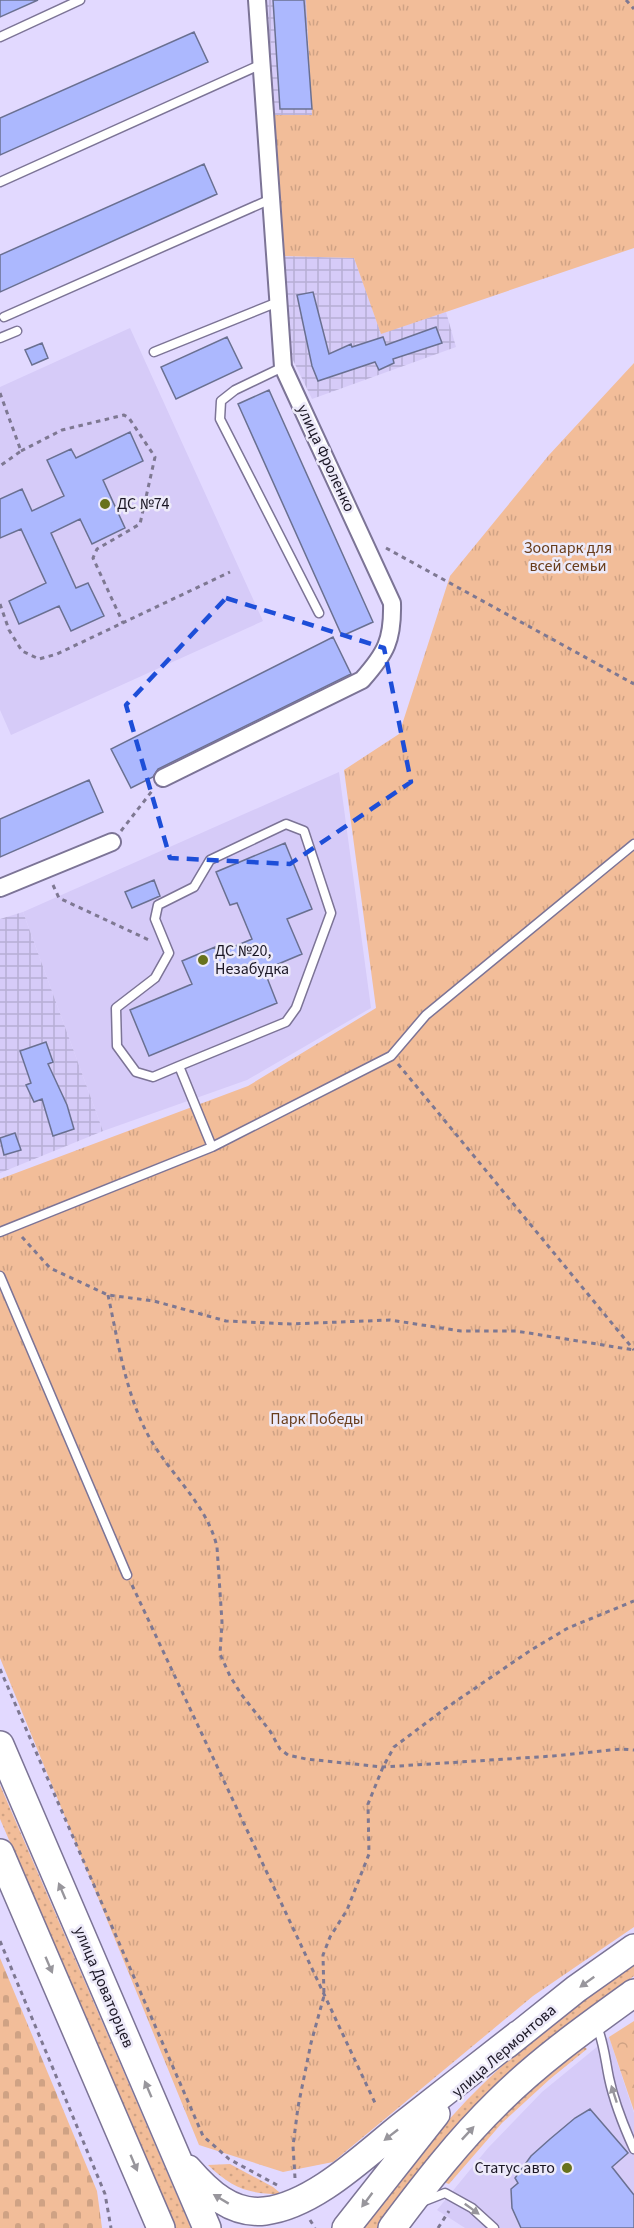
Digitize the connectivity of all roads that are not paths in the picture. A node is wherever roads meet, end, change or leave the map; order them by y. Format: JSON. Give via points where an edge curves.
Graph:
{"nodes":[{"id":1,"x":80,"y":0,"type":"edge"},
{"id":2,"x":257,"y":0,"type":"edge"},
{"id":3,"x":0,"y":37,"type":"edge"},
{"id":4,"x":262,"y":64,"type":"junction"},
{"id":5,"x":0,"y":182,"type":"edge"},
{"id":6,"x":271,"y":199,"type":"junction"},
{"id":7,"x":278,"y":302,"type":"junction"},
{"id":8,"x":4,"y":317,"type":"dead end"},
{"id":9,"x":17,"y":331,"type":"dead end"},
{"id":10,"x":0,"y":338,"type":"edge"},
{"id":11,"x":154,"y":352,"type":"dead end"},
{"id":12,"x":283,"y":367,"type":"junction"},
{"id":13,"x":319,"y":614,"type":"dead end"},
{"id":14,"x":163,"y":778,"type":"road end"},
{"id":15,"x":112,"y":842,"type":"road end"},
{"id":16,"x":634,"y":844,"type":"edge"},
{"id":17,"x":0,"y":888,"type":"edge"},
{"id":18,"x":179,"y":1066,"type":"junction"},
{"id":19,"x":212,"y":1147,"type":"junction"},
{"id":20,"x":0,"y":1232,"type":"edge"},
{"id":21,"x":0,"y":1276,"type":"edge"},
{"id":22,"x":127,"y":1575,"type":"road end"},
{"id":23,"x":0,"y":1745,"type":"edge"},
{"id":24,"x":0,"y":1853,"type":"edge"},
{"id":25,"x":634,"y":1948,"type":"edge"},
{"id":26,"x":634,"y":1993,"type":"edge"},
{"id":27,"x":595,"y":2022,"type":"junction"},
{"id":28,"x":519,"y":2034,"type":"junction"},
{"id":29,"x":171,"y":2143,"type":"junction"},
{"id":30,"x":634,"y":2149,"type":"edge"},
{"id":31,"x":400,"y":2218,"type":"edge"},
{"id":32,"x":161,"y":2228,"type":"edge"},
{"id":33,"x":207,"y":2228,"type":"edge"},
{"id":34,"x":346,"y":2228,"type":"edge"},
{"id":35,"x":494,"y":2228,"type":"edge"}],
"edges":[{"from":1,"to":3,"type":"lane"},
{"from":2,"to":4,"type":"street","name":"улица Фроленко"},
{"from":4,"to":5,"type":"lane"},
{"from":4,"to":6,"type":"street","name":"улица Фроленко"},
{"from":6,"to":7,"type":"street","name":"улица Фроленко"},
{"from":6,"to":8,"type":"lane"},
{"from":7,"to":11,"type":"lane"},
{"from":7,"to":12,"type":"street","name":"улица Фроленко"},
{"from":9,"to":10,"type":"lane"},
{"from":12,"to":13,"type":"lane","via":[[235,390],[221,402],[220,419]]},
{"from":12,"to":14,"type":"street","name":"улица Фроленко","via":[[392,603],[393,626],[383,656],[362,680]]},
{"from":15,"to":17,"type":"street"},
{"from":16,"to":19,"type":"lane","via":[[426,1015],[391,1056]]},
{"from":18,"to":18,"type":"lane","via":[[153,1077],[136,1072],[117,1046],[116,1008],[155,978],[169,954],[155,919],[158,905],[194,887],[210,860],[286,824],[304,831],[331,913],[296,1008],[286,1022]]},
{"from":18,"to":19,"type":"lane"},
{"from":19,"to":20,"type":"lane"},
{"from":21,"to":22,"type":"lane"},
{"from":29,"to":23,"type":"main road","name":"улица Доваторцев","one_way":true},
{"from":24,"to":32,"type":"main road","one_way":true},
{"from":25,"to":28,"type":"main road","name":"улица Лермонтова","one_way":true},
{"from":26,"to":27,"type":"main road","name":"улица Лермонтова"},
{"from":30,"to":27,"type":"lane","one_way":true,"via":[[609,2079],[605,2049]]},
{"from":31,"to":27,"type":"main road","name":"улица Лермонтова","one_way":true,"via":[[455,2147],[499,2101]]},
{"from":28,"to":29,"type":"main road","one_way":true,"via":[[342,2173],[265,2211],[243,2210],[207,2190]]},
{"from":28,"to":34,"type":"main road","name":"улица Лермонтова","one_way":true,"via":[[473,2074],[427,2123]]},
{"from":29,"to":33,"type":"main road","name":"улица Доваторцев"},
{"from":31,"to":35,"type":"lane","one_way":true,"via":[[445,2193],[472,2208]]}]}
